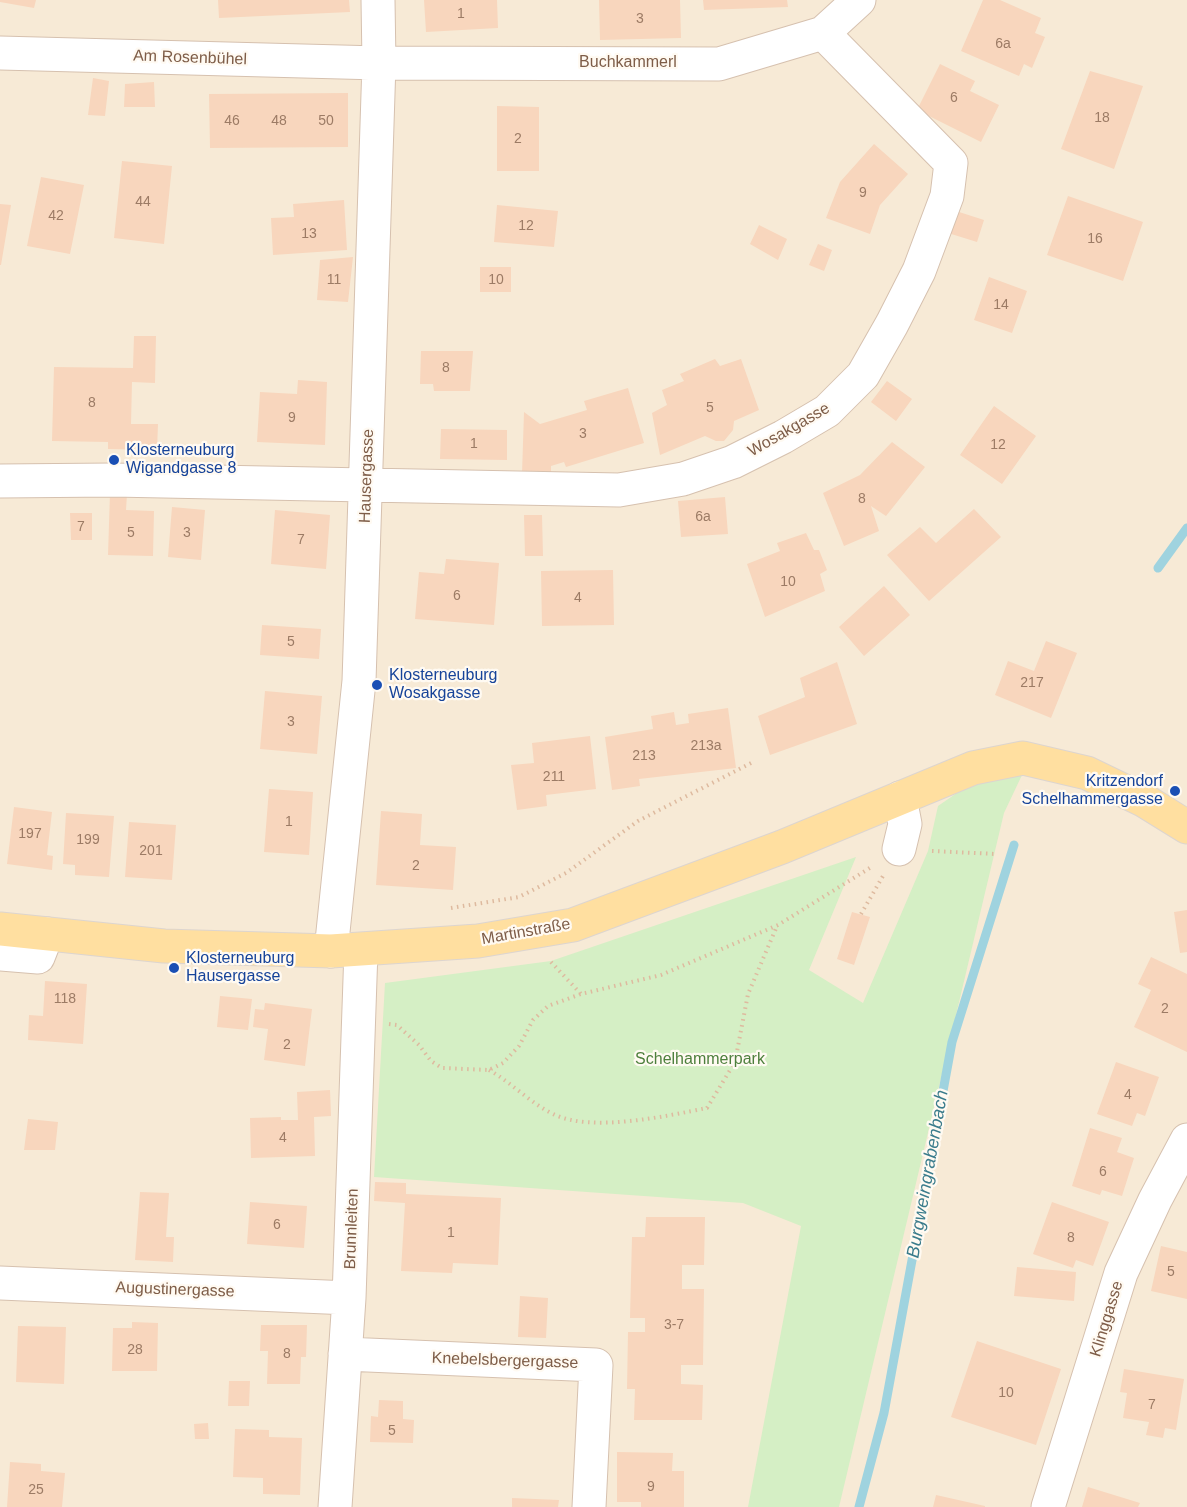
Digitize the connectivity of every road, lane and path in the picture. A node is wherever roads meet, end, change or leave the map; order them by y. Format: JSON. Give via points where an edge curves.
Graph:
{"nodes":[{"id":1,"x":378,"y":0,"type":"edge"},
{"id":2,"x":859,"y":0,"type":"edge"},
{"id":3,"x":824,"y":33,"type":"junction"},
{"id":4,"x":0,"y":53,"type":"edge"},
{"id":5,"x":379,"y":63,"type":"junction"},
{"id":6,"x":0,"y":481,"type":"edge"},
{"id":7,"x":366,"y":486,"type":"junction"},
{"id":8,"x":753,"y":762,"type":"dead end"},
{"id":9,"x":900,"y":798,"type":"junction"},
{"id":10,"x":1187,"y":827,"type":"edge"},
{"id":11,"x":914,"y":850,"type":"junction"},
{"id":12,"x":996,"y":854,"type":"dead end"},
{"id":13,"x":451,"y":908,"type":"dead end"},
{"id":14,"x":861,"y":914,"type":"dead end"},
{"id":15,"x":778,"y":925,"type":"junction"},
{"id":16,"x":0,"y":929,"type":"edge"},
{"id":17,"x":47,"y":934,"type":"junction"},
{"id":18,"x":346,"y":950,"type":"junction"},
{"id":19,"x":0,"y":954,"type":"edge"},
{"id":20,"x":359,"y":1020,"type":"junction"},
{"id":21,"x":489,"y":1070,"type":"junction"},
{"id":22,"x":1187,"y":1140,"type":"edge"},
{"id":23,"x":0,"y":1283,"type":"edge"},
{"id":24,"x":349,"y":1298,"type":"junction"},
{"id":25,"x":345,"y":1354,"type":"junction"},
{"id":26,"x":335,"y":1507,"type":"edge"},
{"id":27,"x":589,"y":1507,"type":"edge"},
{"id":28,"x":1048,"y":1507,"type":"edge"}],
"edges":[{"from":1,"to":5,"type":"street","name":"Hausergasse"},
{"from":2,"to":3,"type":"street","name":"Buchkammerl"},
{"from":3,"to":5,"type":"street","name":"Buchkammerl","via":[[719,64]]},
{"from":3,"to":7,"type":"street","name":"Wosakgasse","via":[[951,163],[947,196],[919,271],[863,375],[827,411],[733,462],[683,479],[619,490]]},
{"from":4,"to":5,"type":"street","name":"Am Rosenbühel"},
{"from":5,"to":7,"type":"street","name":"Hausergasse"},
{"from":6,"to":7,"type":"street"},
{"from":7,"to":18,"type":"street","name":"Hausergasse"},
{"from":8,"to":13,"type":"path","via":[[638,821],[566,873],[519,897]]},
{"from":9,"to":10,"type":"main road","name":"Martinstraße","via":[[973,768],[1023,758],[1087,772]]},
{"from":9,"to":11,"type":"street"},
{"from":9,"to":18,"type":"main road","name":"Martinstraße","via":[[573,925],[478,942]]},
{"from":11,"to":12,"type":"path"},
{"from":11,"to":14,"type":"path"},
{"from":11,"to":15,"type":"path"},
{"from":15,"to":21,"type":"path","via":[[661,975],[548,1006],[533,1020],[519,1046],[503,1063]]},
{"from":15,"to":21,"type":"path","via":[[748,993],[735,1062],[707,1108],[578,1122],[534,1104]]},
{"from":16,"to":17,"type":"main road","name":"Martinstraße"},
{"from":17,"to":18,"type":"main road","name":"Martinstraße","via":[[164,946]]},
{"from":17,"to":19,"type":"street","via":[[38,957]]},
{"from":18,"to":20,"type":"street","name":"Brunnleiten"},
{"from":20,"to":21,"type":"path","via":[[398,1025],[442,1068]]},
{"from":20,"to":24,"type":"street","name":"Brunnleiten"},
{"from":22,"to":28,"type":"street","name":"Klinggasse","via":[[1121,1273]]},
{"from":23,"to":24,"type":"street","name":"Augustinergasse"},
{"from":24,"to":25,"type":"street","name":"Brunnleiten"},
{"from":25,"to":26,"type":"street","name":"Brunnleiten"},
{"from":25,"to":27,"type":"street","name":"Knebelsbergergasse","via":[[596,1365]]}]}
